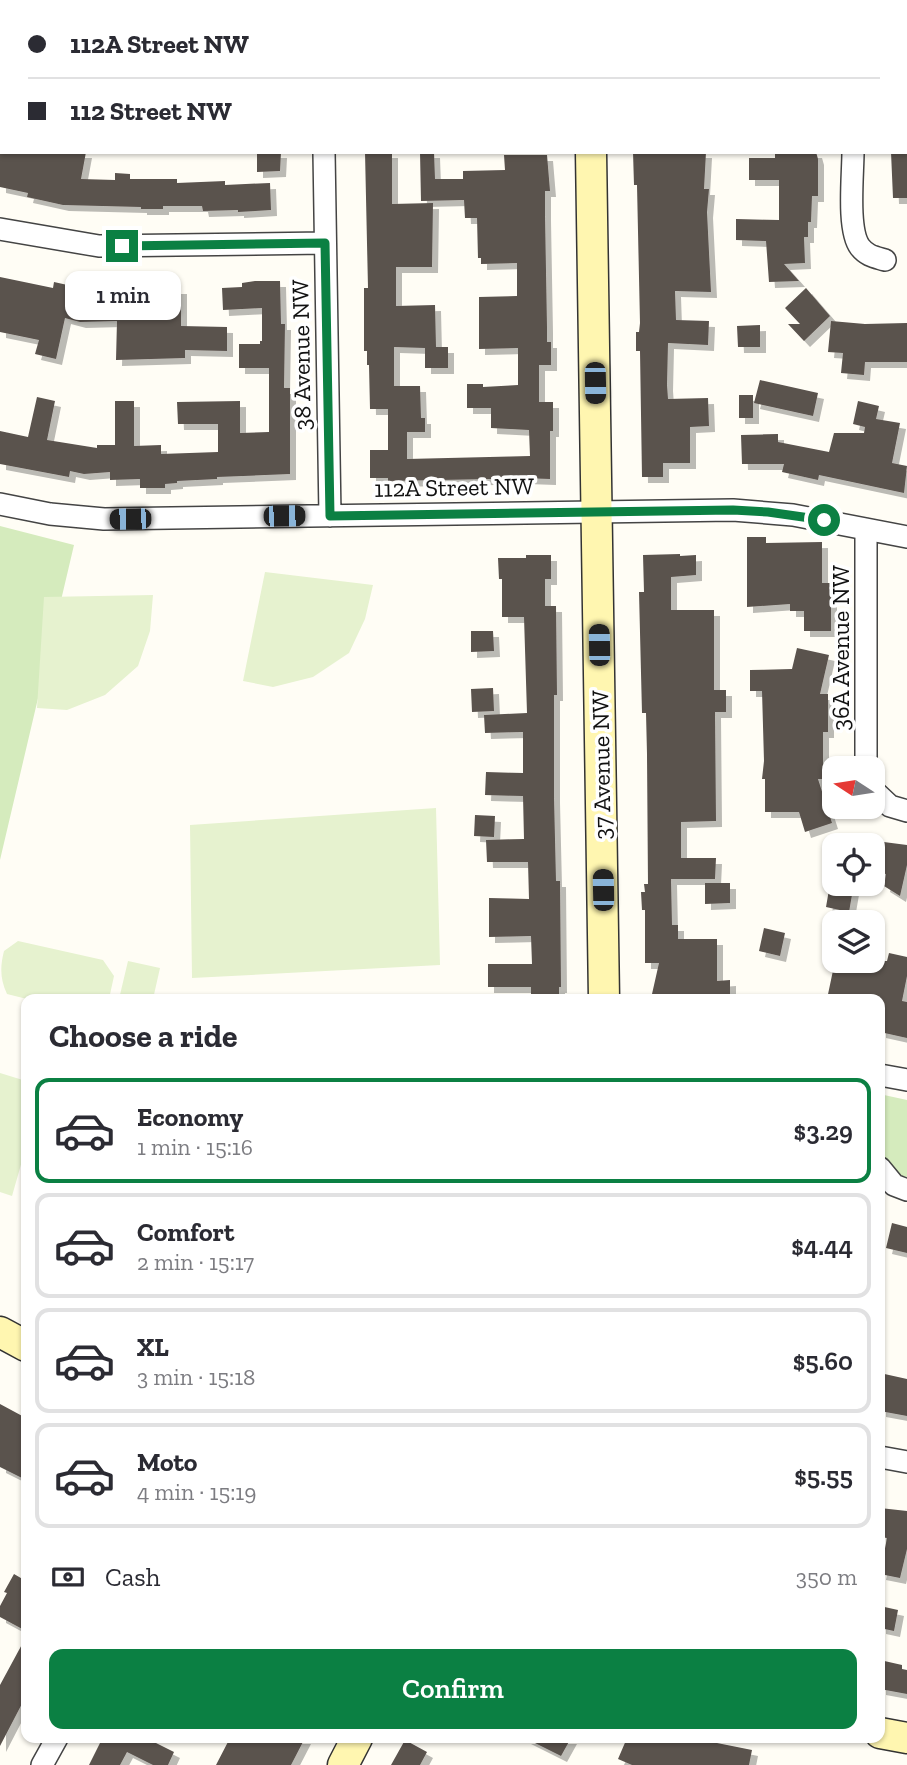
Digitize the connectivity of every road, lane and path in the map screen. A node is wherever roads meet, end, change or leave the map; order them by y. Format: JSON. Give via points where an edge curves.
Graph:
{"nodes":[{"id":1,"x":324,"y":154,"type":"edge"},
{"id":2,"x":591,"y":154,"type":"edge"},
{"id":3,"x":853,"y":154,"type":"edge"},
{"id":4,"x":0,"y":229,"type":"edge"},
{"id":5,"x":325,"y":243,"type":"junction"},
{"id":6,"x":885,"y":260,"type":"dead end"},
{"id":7,"x":0,"y":504,"type":"edge"},
{"id":8,"x":597,"y":511,"type":"junction"},
{"id":9,"x":330,"y":516,"type":"junction"},
{"id":10,"x":866,"y":529,"type":"junction"},
{"id":11,"x":907,"y":537,"type":"edge"},
{"id":12,"x":866,"y":756,"type":"edge"},
{"id":13,"x":886,"y":802,"type":"edge"},
{"id":14,"x":907,"y":811,"type":"edge"},
{"id":15,"x":604,"y":994,"type":"edge"},
{"id":16,"x":885,"y":1075,"type":"edge"},
{"id":17,"x":907,"y":1080,"type":"edge"},
{"id":18,"x":885,"y":1174,"type":"edge"},
{"id":19,"x":907,"y":1190,"type":"edge"},
{"id":20,"x":0,"y":1332,"type":"edge"},
{"id":21,"x":21,"y":1343,"type":"edge"},
{"id":22,"x":885,"y":1458,"type":"edge"},
{"id":23,"x":907,"y":1462,"type":"edge"},
{"id":24,"x":885,"y":1733,"type":"edge"},
{"id":25,"x":907,"y":1738,"type":"edge"},
{"id":26,"x":54,"y":1743,"type":"edge"},
{"id":27,"x":354,"y":1743,"type":"edge"},
{"id":28,"x":42,"y":1765,"type":"edge"},
{"id":29,"x":343,"y":1765,"type":"edge"}],
"edges":[{"from":1,"to":5,"type":"street","name":"38 Avenue NW"},
{"from":2,"to":8,"type":"street","name":"37 Avenue NW"},
{"from":3,"to":6,"type":"street","via":[[855,236],[869,255]]},
{"from":4,"to":5,"type":"street","via":[[99,246]]},
{"from":5,"to":9,"type":"street","name":"38 Avenue NW"},
{"from":7,"to":9,"type":"street","name":"112A Street NW","via":[[86,519]]},
{"from":8,"to":9,"type":"street","name":"112A Street NW"},
{"from":8,"to":10,"type":"street","name":"112A Street NW","via":[[768,512]]},
{"from":8,"to":15,"type":"street","name":"37 Avenue NW"},
{"from":10,"to":11,"type":"street","name":"112A Street NW"},
{"from":10,"to":12,"type":"street","name":"36A Avenue NW"},
{"from":13,"to":14,"type":"street"},
{"from":16,"to":17,"type":"street"},
{"from":18,"to":19,"type":"street","via":[[894,1185]]},
{"from":20,"to":21,"type":"street"},
{"from":22,"to":23,"type":"street"},
{"from":24,"to":25,"type":"street"},
{"from":26,"to":28,"type":"street"},
{"from":27,"to":29,"type":"street"}]}
